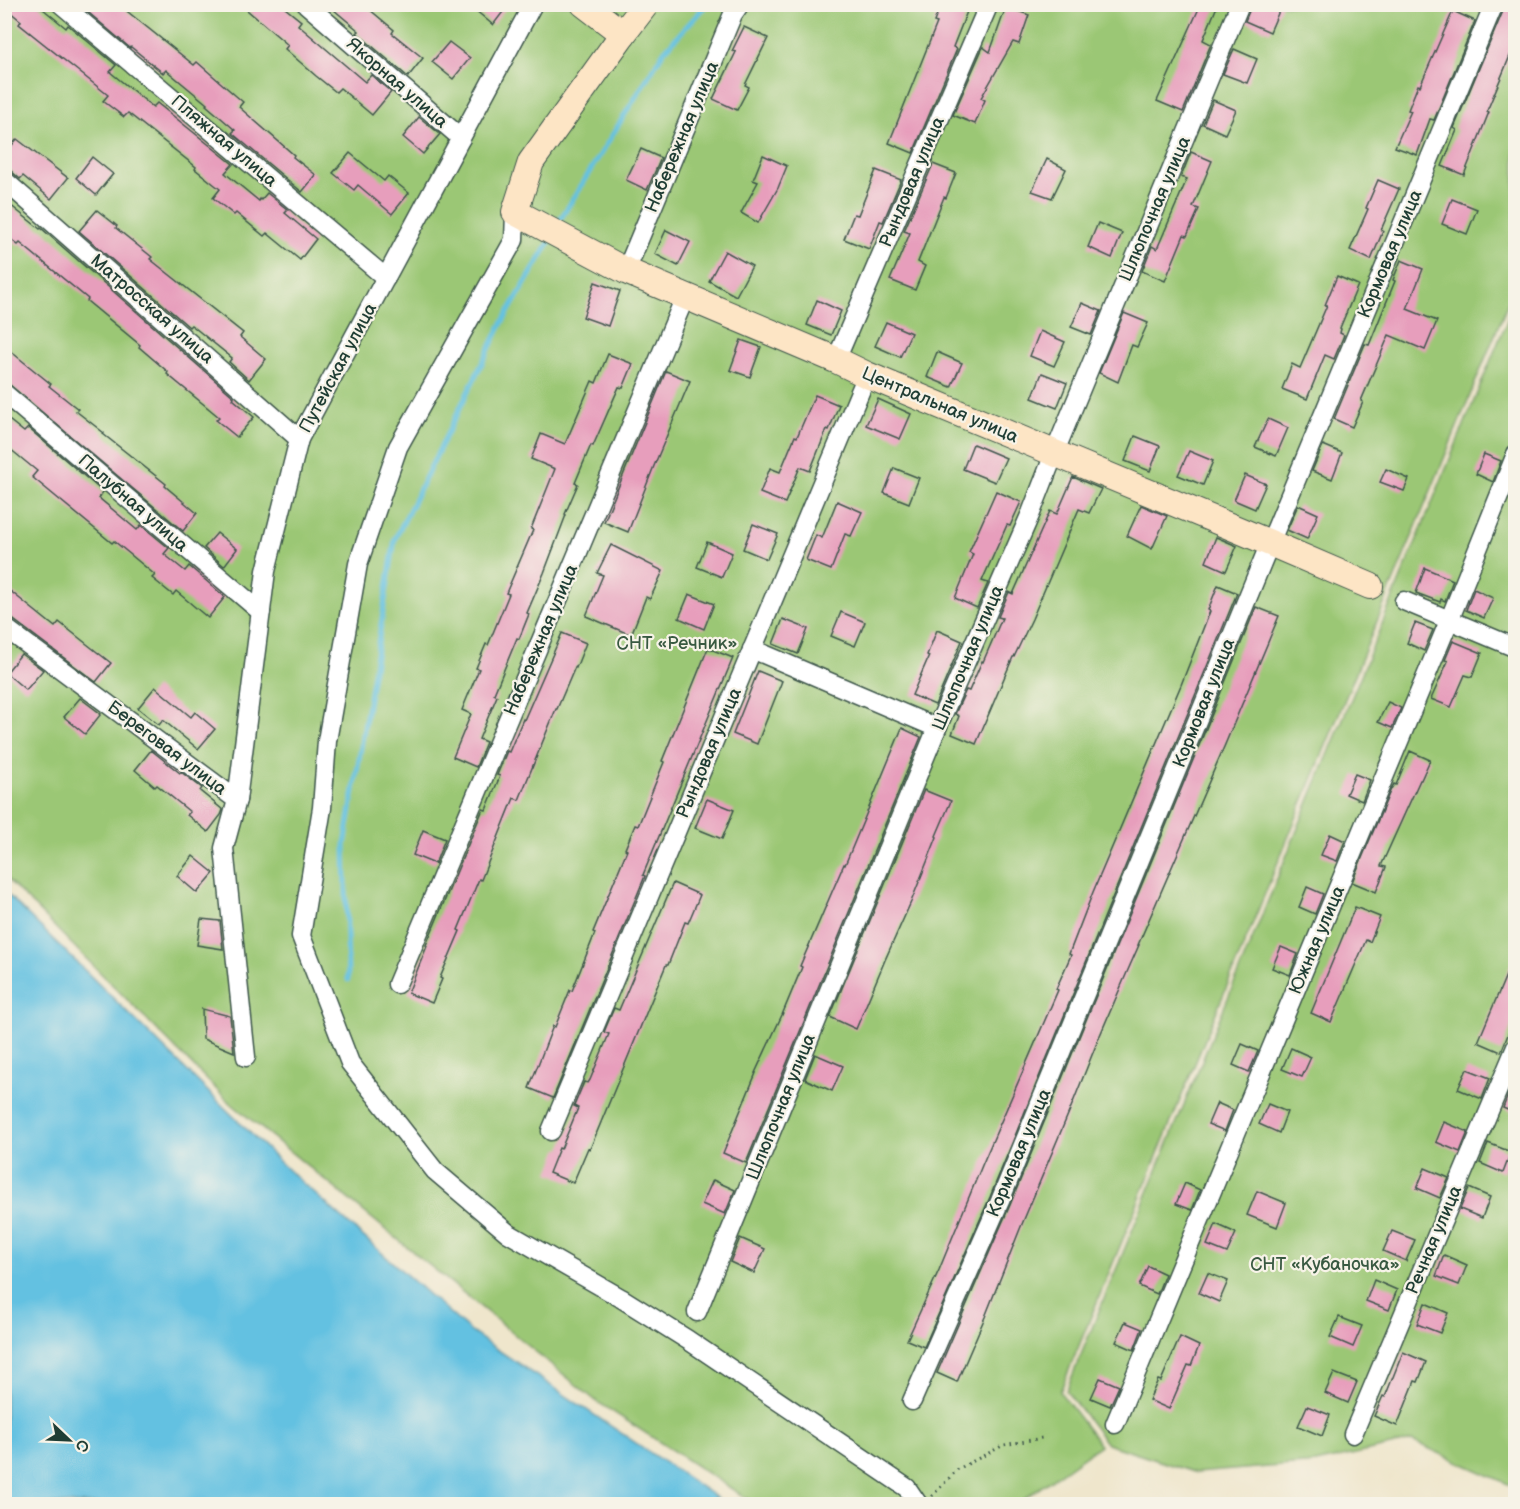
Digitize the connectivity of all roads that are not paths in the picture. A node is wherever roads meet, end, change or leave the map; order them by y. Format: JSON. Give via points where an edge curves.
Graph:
{"nodes":[{"id":1,"x":61,"y":4,"type":"edge"},
{"id":2,"x":306,"y":4,"type":"edge"},
{"id":3,"x":533,"y":4,"type":"edge"},
{"id":4,"x":584,"y":4,"type":"edge"},
{"id":5,"x":646,"y":4,"type":"edge"},
{"id":6,"x":740,"y":4,"type":"edge"},
{"id":7,"x":989,"y":4,"type":"edge"},
{"id":8,"x":1240,"y":4,"type":"edge"},
{"id":9,"x":1494,"y":4,"type":"edge"},
{"id":10,"x":623,"y":34,"type":"junction"},
{"id":11,"x":461,"y":138,"type":"junction"},
{"id":12,"x":4,"y":180,"type":"edge"},
{"id":13,"x":515,"y":212,"type":"junction"},
{"id":14,"x":626,"y":271,"type":"junction"},
{"id":15,"x":386,"y":278,"type":"junction"},
{"id":16,"x":685,"y":297,"type":"junction"},
{"id":17,"x":836,"y":360,"type":"junction"},
{"id":18,"x":867,"y":375,"type":"junction"},
{"id":19,"x":4,"y":393,"type":"edge"},
{"id":20,"x":299,"y":439,"type":"junction"},
{"id":21,"x":1054,"y":454,"type":"junction"},
{"id":22,"x":1515,"y":454,"type":"edge"},
{"id":23,"x":1270,"y":543,"type":"junction"},
{"id":24,"x":1370,"y":586,"type":"dead end"},
{"id":25,"x":1404,"y":601,"type":"dead end"},
{"id":26,"x":261,"y":612,"type":"junction"},
{"id":27,"x":1449,"y":621,"type":"junction"},
{"id":28,"x":4,"y":627,"type":"edge"},
{"id":29,"x":1515,"y":648,"type":"edge"},
{"id":30,"x":752,"y":649,"type":"junction"},
{"id":31,"x":937,"y":728,"type":"junction"},
{"id":32,"x":237,"y":800,"type":"junction"},
{"id":33,"x":397,"y":984,"type":"dead end"},
{"id":34,"x":1515,"y":1047,"type":"edge"},
{"id":35,"x":246,"y":1057,"type":"dead end"},
{"id":36,"x":551,"y":1131,"type":"dead end"},
{"id":37,"x":697,"y":1312,"type":"dead end"},
{"id":38,"x":912,"y":1401,"type":"dead end"},
{"id":39,"x":1115,"y":1424,"type":"dead end"},
{"id":40,"x":1353,"y":1434,"type":"dead end"},
{"id":41,"x":924,"y":1501,"type":"edge"}],
"edges":[{"from":1,"to":15,"type":"street","name":"Пляжная улица"},
{"from":2,"to":11,"type":"street","name":"Якорная улица"},
{"from":3,"to":11,"type":"street","name":"Путейская улица"},
{"from":4,"to":10,"type":"street"},
{"from":5,"to":10,"type":"street"},
{"from":6,"to":14,"type":"street","name":"Набережная улица"},
{"from":7,"to":17,"type":"street","name":"Рындовая улица"},
{"from":8,"to":21,"type":"street","name":"Шлюпочная улица"},
{"from":9,"to":23,"type":"street","name":"Кормовая улица"},
{"from":10,"to":13,"type":"street","via":[[531,162]]},
{"from":11,"to":15,"type":"street","name":"Путейская улица"},
{"from":12,"to":20,"type":"street","name":"Матросская улица"},
{"from":13,"to":14,"type":"street","name":"Центральная улица"},
{"from":13,"to":41,"type":"street","via":[[514,240],[398,447],[358,564],[327,741],[322,808],[301,936],[350,1063],[435,1171],[508,1233],[688,1340]]},
{"from":14,"to":16,"type":"street","name":"Центральная улица"},
{"from":15,"to":20,"type":"street","name":"Путейская улица"},
{"from":16,"to":17,"type":"street","name":"Центральная улица"},
{"from":16,"to":33,"type":"street","name":"Набережная улица"},
{"from":17,"to":18,"type":"street","name":"Центральная улица"},
{"from":18,"to":21,"type":"street","name":"Центральная улица"},
{"from":18,"to":30,"type":"street","name":"Рындовая улица"},
{"from":19,"to":26,"type":"street","name":"Палубная улица"},
{"from":20,"to":26,"type":"street","name":"Путейская улица","via":[[266,571]]},
{"from":21,"to":23,"type":"street","name":"Центральная улица"},
{"from":21,"to":31,"type":"street","name":"Шлюпочная улица"},
{"from":22,"to":27,"type":"street","name":"Южная улица"},
{"from":23,"to":24,"type":"street","name":"Центральная улица"},
{"from":23,"to":38,"type":"street","name":"Кормовая улица","via":[[1000,1201]]},
{"from":25,"to":27,"type":"street"},
{"from":26,"to":32,"type":"street","name":"Путейская улица"},
{"from":27,"to":29,"type":"street"},
{"from":27,"to":39,"type":"street","name":"Южная улица"},
{"from":28,"to":32,"type":"street","name":"Береговая улица"},
{"from":30,"to":31,"type":"street"},
{"from":30,"to":36,"type":"street","name":"Рындовая улица"},
{"from":31,"to":37,"type":"street","name":"Шлюпочная улица"},
{"from":32,"to":35,"type":"street","name":"Береговая улица","via":[[224,848]]},
{"from":34,"to":40,"type":"street","name":"Речная улица"}]}
